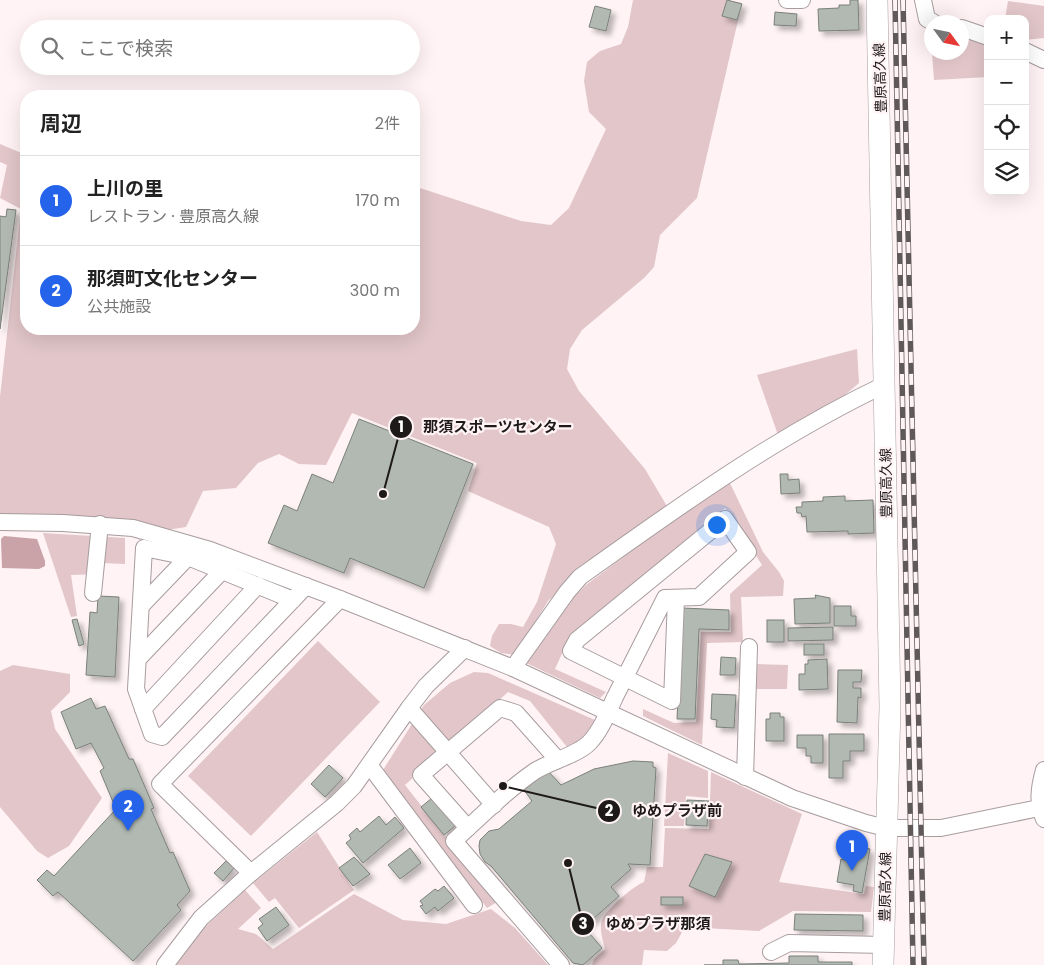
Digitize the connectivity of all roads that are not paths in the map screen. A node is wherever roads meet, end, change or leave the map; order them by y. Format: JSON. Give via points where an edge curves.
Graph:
{"nodes":[{"id":1,"x":787,"y":0,"type":"edge"},
{"id":2,"x":802,"y":0,"type":"edge"},
{"id":3,"x":877,"y":0,"type":"edge"},
{"id":4,"x":923,"y":0,"type":"edge"},
{"id":5,"x":927,"y":15,"type":"edge"},
{"id":6,"x":969,"y":30,"type":"edge"},
{"id":7,"x":984,"y":36,"type":"edge"},
{"id":8,"x":1029,"y":53,"type":"edge"},
{"id":9,"x":1044,"y":60,"type":"edge"},
{"id":10,"x":884,"y":385,"type":"junction"},
{"id":11,"x":0,"y":522,"type":"edge"},
{"id":12,"x":100,"y":524,"type":"junction"},
{"id":13,"x":188,"y":557,"type":"junction"},
{"id":14,"x":222,"y":571,"type":"junction"},
{"id":15,"x":649,"y":581,"type":"junction"},
{"id":16,"x":258,"y":585,"type":"junction"},
{"id":17,"x":306,"y":586,"type":"junction"},
{"id":18,"x":93,"y":594,"type":"dead end"},
{"id":19,"x":670,"y":598,"type":"junction"},
{"id":20,"x":340,"y":599,"type":"junction"},
{"id":21,"x":293,"y":600,"type":"junction"},
{"id":22,"x":141,"y":606,"type":"junction"},
{"id":23,"x":749,"y":647,"type":"dead end"},
{"id":24,"x":465,"y":648,"type":"junction"},
{"id":25,"x":138,"y":659,"type":"junction"},
{"id":26,"x":513,"y":668,"type":"junction"},
{"id":27,"x":625,"y":677,"type":"junction"},
{"id":28,"x":409,"y":708,"type":"junction"},
{"id":29,"x":143,"y":709,"type":"junction"},
{"id":30,"x":608,"y":712,"type":"junction"},
{"id":31,"x":448,"y":752,"type":"junction"},
{"id":32,"x":557,"y":759,"type":"junction"},
{"id":33,"x":370,"y":766,"type":"junction"},
{"id":34,"x":1044,"y":770,"type":"edge"},
{"id":35,"x":745,"y":777,"type":"junction"},
{"id":36,"x":494,"y":805,"type":"junction"},
{"id":37,"x":1041,"y":814,"type":"edge"},
{"id":38,"x":468,"y":828,"type":"junction"},
{"id":39,"x":886,"y":828,"type":"junction"},
{"id":40,"x":251,"y":872,"type":"junction"},
{"id":41,"x":474,"y":905,"type":"dead end"},
{"id":42,"x":770,"y":952,"type":"dead end"},
{"id":43,"x":884,"y":955,"type":"edge"},
{"id":44,"x":165,"y":965,"type":"edge"},
{"id":45,"x":561,"y":965,"type":"edge"}],
"edges":[{"from":1,"to":2,"type":"street"},
{"from":3,"to":10,"type":"main road","name":"豊原高久線"},
{"from":4,"to":5,"type":"street"},
{"from":6,"to":7,"type":"street"},
{"from":8,"to":9,"type":"street"},
{"from":10,"to":26,"type":"street","via":[[844,404],[752,458],[580,577]]},
{"from":10,"to":39,"type":"main road","name":"豊原高久線","via":[[890,707]]},
{"from":11,"to":12,"type":"street"},
{"from":12,"to":17,"type":"street","via":[[133,528],[175,539]]},
{"from":12,"to":18,"type":"street"},
{"from":13,"to":14,"type":"street"},
{"from":13,"to":22,"type":"street"},
{"from":13,"to":22,"type":"street","via":[[144,548]]},
{"from":14,"to":16,"type":"street"},
{"from":14,"to":25,"type":"street"},
{"from":15,"to":19,"type":"street"},
{"from":15,"to":19,"type":"street","via":[[725,519],[748,552],[699,597]]},
{"from":15,"to":27,"type":"street","via":[[577,640],[571,651]]},
{"from":16,"to":21,"type":"street"},
{"from":16,"to":29,"type":"street"},
{"from":17,"to":20,"type":"street"},
{"from":17,"to":21,"type":"street"},
{"from":19,"to":27,"type":"street"},
{"from":19,"to":27,"type":"street","via":[[672,701]]},
{"from":20,"to":24,"type":"street"},
{"from":20,"to":40,"type":"street","via":[[160,784]]},
{"from":21,"to":29,"type":"street","via":[[162,737],[152,734]]},
{"from":22,"to":25,"type":"street"},
{"from":23,"to":35,"type":"street"},
{"from":24,"to":26,"type":"street"},
{"from":24,"to":28,"type":"street","via":[[426,686]]},
{"from":25,"to":29,"type":"street","via":[[136,690]]},
{"from":26,"to":30,"type":"street"},
{"from":27,"to":30,"type":"street"},
{"from":28,"to":31,"type":"street"},
{"from":28,"to":33,"type":"street"},
{"from":30,"to":32,"type":"street","via":[[588,744]]},
{"from":30,"to":35,"type":"street"},
{"from":31,"to":32,"type":"street","via":[[500,708],[516,712]]},
{"from":31,"to":36,"type":"street"},
{"from":31,"to":38,"type":"street","via":[[421,775]]},
{"from":32,"to":36,"type":"street","via":[[532,773]]},
{"from":33,"to":40,"type":"street","via":[[337,803]]},
{"from":33,"to":41,"type":"street"},
{"from":34,"to":37,"type":"street","via":[[1040,786]]},
{"from":35,"to":39,"type":"street","via":[[800,801]]},
{"from":36,"to":38,"type":"street"},
{"from":37,"to":39,"type":"street","via":[[941,828]]},
{"from":38,"to":45,"type":"street","via":[[454,840]]},
{"from":39,"to":43,"type":"main road","name":"豊原高久線"},
{"from":40,"to":44,"type":"street","via":[[201,918]]},
{"from":42,"to":43,"type":"street","via":[[789,944]]}]}
